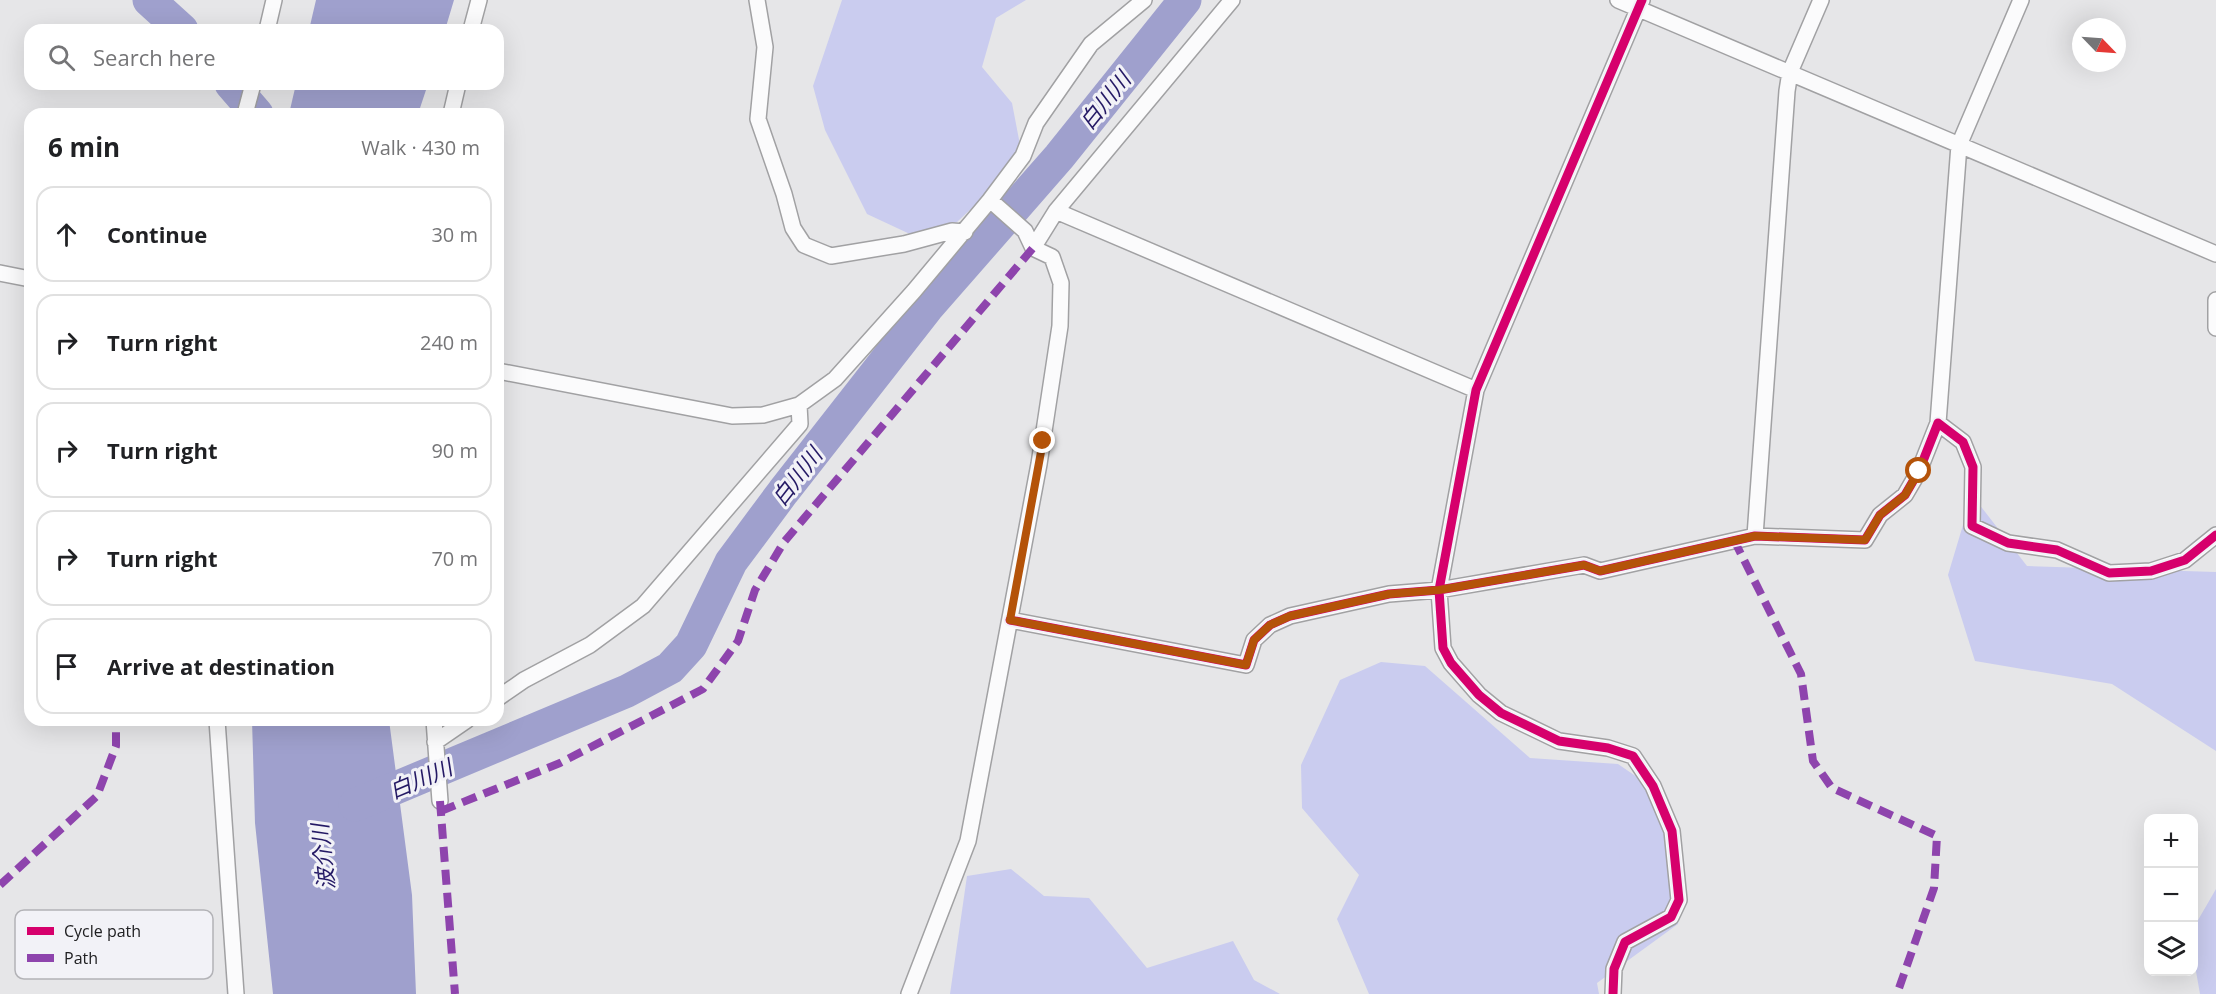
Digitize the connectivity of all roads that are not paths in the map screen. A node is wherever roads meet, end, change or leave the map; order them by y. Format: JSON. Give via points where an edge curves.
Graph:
{"nodes":[{"id":1,"x":274,"y":0,"type":"edge"},
{"id":2,"x":479,"y":0,"type":"edge"},
{"id":3,"x":757,"y":0,"type":"edge"},
{"id":4,"x":1144,"y":0,"type":"edge"},
{"id":5,"x":1232,"y":0,"type":"edge"},
{"id":6,"x":1618,"y":0,"type":"edge"},
{"id":7,"x":1821,"y":0,"type":"edge"},
{"id":8,"x":2021,"y":0,"type":"edge"},
{"id":9,"x":1640,"y":4,"type":"edge"},
{"id":10,"x":268,"y":24,"type":"edge"},
{"id":11,"x":473,"y":24,"type":"edge"},
{"id":12,"x":1790,"y":72,"type":"junction"},
{"id":13,"x":251,"y":90,"type":"edge"},
{"id":14,"x":457,"y":90,"type":"edge"},
{"id":15,"x":247,"y":108,"type":"edge"},
{"id":16,"x":452,"y":108,"type":"edge"},
{"id":17,"x":1959,"y":145,"type":"junction"},
{"id":18,"x":995,"y":204,"type":"junction"},
{"id":19,"x":1056,"y":211,"type":"junction"},
{"id":20,"x":965,"y":232,"type":"junction"},
{"id":21,"x":1033,"y":248,"type":"junction"},
{"id":22,"x":2216,"y":254,"type":"edge"},
{"id":23,"x":0,"y":273,"type":"edge"},
{"id":24,"x":24,"y":278,"type":"edge"},
{"id":25,"x":2216,"y":300,"type":"edge"},
{"id":26,"x":2216,"y":328,"type":"edge"},
{"id":27,"x":504,"y":372,"type":"edge"},
{"id":28,"x":1476,"y":390,"type":"junction"},
{"id":29,"x":800,"y":405,"type":"junction"},
{"id":30,"x":1938,"y":423,"type":"junction"},
{"id":31,"x":2216,"y":535,"type":"edge"},
{"id":32,"x":1755,"y":536,"type":"junction"},
{"id":33,"x":1439,"y":590,"type":"junction"},
{"id":34,"x":1010,"y":620,"type":"junction"},
{"id":35,"x":504,"y":694,"type":"edge"},
{"id":36,"x":217,"y":726,"type":"edge"},
{"id":37,"x":434,"y":726,"type":"edge"},
{"id":38,"x":458,"y":726,"type":"edge"},
{"id":39,"x":435,"y":742,"type":"junction"},
{"id":40,"x":440,"y":801,"type":"dead end"},
{"id":41,"x":236,"y":994,"type":"edge"},
{"id":42,"x":909,"y":994,"type":"edge"},
{"id":43,"x":1613,"y":994,"type":"edge"}],
"edges":[{"from":1,"to":10,"type":"street"},
{"from":2,"to":11,"type":"street"},
{"from":3,"to":20,"type":"street","via":[[765,46],[758,119],[793,228],[804,245],[831,256],[952,231]]},
{"from":4,"to":18,"type":"street","via":[[1091,44],[1036,123],[1023,156]]},
{"from":5,"to":19,"type":"street"},
{"from":6,"to":9,"type":"street"},
{"from":7,"to":12,"type":"street"},
{"from":8,"to":17,"type":"street"},
{"from":9,"to":12,"type":"street"},
{"from":9,"to":28,"type":"street"},
{"from":12,"to":17,"type":"street"},
{"from":12,"to":32,"type":"street"},
{"from":13,"to":15,"type":"street"},
{"from":14,"to":16,"type":"street"},
{"from":17,"to":22,"type":"street"},
{"from":17,"to":30,"type":"street"},
{"from":18,"to":20,"type":"street"},
{"from":18,"to":21,"type":"street","via":[[1025,231]]},
{"from":19,"to":21,"type":"street"},
{"from":19,"to":28,"type":"street"},
{"from":20,"to":29,"type":"street","via":[[835,379]]},
{"from":21,"to":34,"type":"street","via":[[1052,257],[1061,283],[1060,326]]},
{"from":23,"to":24,"type":"street"},
{"from":25,"to":26,"type":"street"},
{"from":27,"to":29,"type":"street","via":[[732,416],[763,415]]},
{"from":28,"to":33,"type":"street"},
{"from":29,"to":35,"type":"street","via":[[800,424],[643,606],[590,645]]},
{"from":30,"to":31,"type":"street","via":[[1963,442],[1973,467],[1972,526],[2008,543],[2057,550],[2109,573],[2151,571],[2185,560]]},
{"from":30,"to":32,"type":"street","via":[[1905,495],[1880,515],[1865,540]]},
{"from":32,"to":33,"type":"street","via":[[1600,571],[1584,565]]},
{"from":33,"to":34,"type":"street","via":[[1389,594],[1290,616],[1270,625],[1254,640],[1246,665]]},
{"from":33,"to":43,"type":"street","via":[[1443,648],[1479,695],[1501,713],[1559,741],[1633,756],[1653,786],[1672,831],[1679,900],[1671,917],[1625,942],[1614,969]]},
{"from":34,"to":42,"type":"street","via":[[968,841]]},
{"from":36,"to":41,"type":"street"},
{"from":37,"to":39,"type":"street"},
{"from":38,"to":39,"type":"street"},
{"from":39,"to":40,"type":"street"}]}
